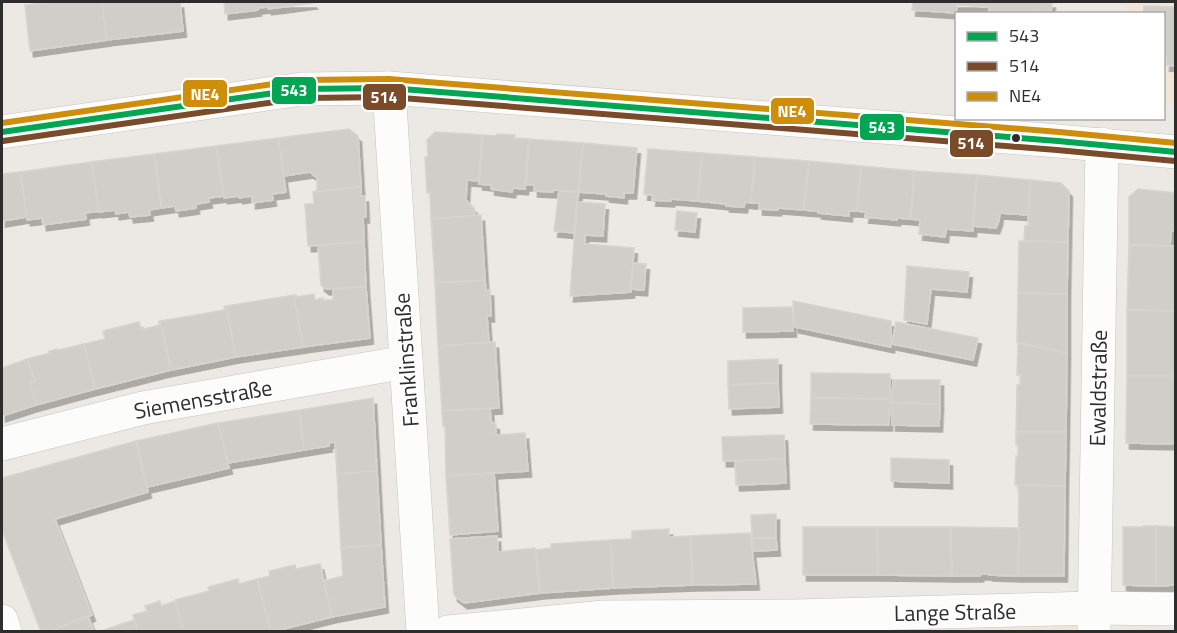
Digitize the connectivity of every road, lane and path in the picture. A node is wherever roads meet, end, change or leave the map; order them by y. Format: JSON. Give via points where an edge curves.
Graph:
{"nodes":[{"id":1,"x":389,"y":87,"type":"junction"},
{"id":2,"x":2,"y":132,"type":"edge"},
{"id":3,"x":1102,"y":144,"type":"junction"},
{"id":4,"x":1176,"y":152,"type":"edge"},
{"id":5,"x":406,"y":362,"type":"junction"},
{"id":6,"x":2,"y":444,"type":"edge"},
{"id":7,"x":1176,"y":609,"type":"edge"},
{"id":8,"x":1095,"y":620,"type":"edge"},
{"id":9,"x":2,"y":621,"type":"edge"},
{"id":10,"x":793,"y":623,"type":"edge"},
{"id":11,"x":5,"y":632,"type":"edge"},
{"id":12,"x":423,"y":632,"type":"edge"},
{"id":13,"x":448,"y":632,"type":"edge"}],
"edges":[{"from":1,"to":2,"type":"street","via":[[302,89]]},
{"from":1,"to":3,"type":"street"},
{"from":1,"to":5,"type":"street","name":"Franklinstraße"},
{"from":3,"to":4,"type":"street"},
{"from":3,"to":8,"type":"street","name":"Ewaldstraße"},
{"from":5,"to":6,"type":"street","name":"Siemensstraße","via":[[143,408]]},
{"from":5,"to":12,"type":"street","name":"Franklinstraße"},
{"from":7,"to":8,"type":"street","name":"Lange Straße"},
{"from":8,"to":10,"type":"street","name":"Lange Straße"},
{"from":9,"to":11,"type":"street"},
{"from":10,"to":13,"type":"street","name":"Lange Straße","via":[[604,617]]}]}
